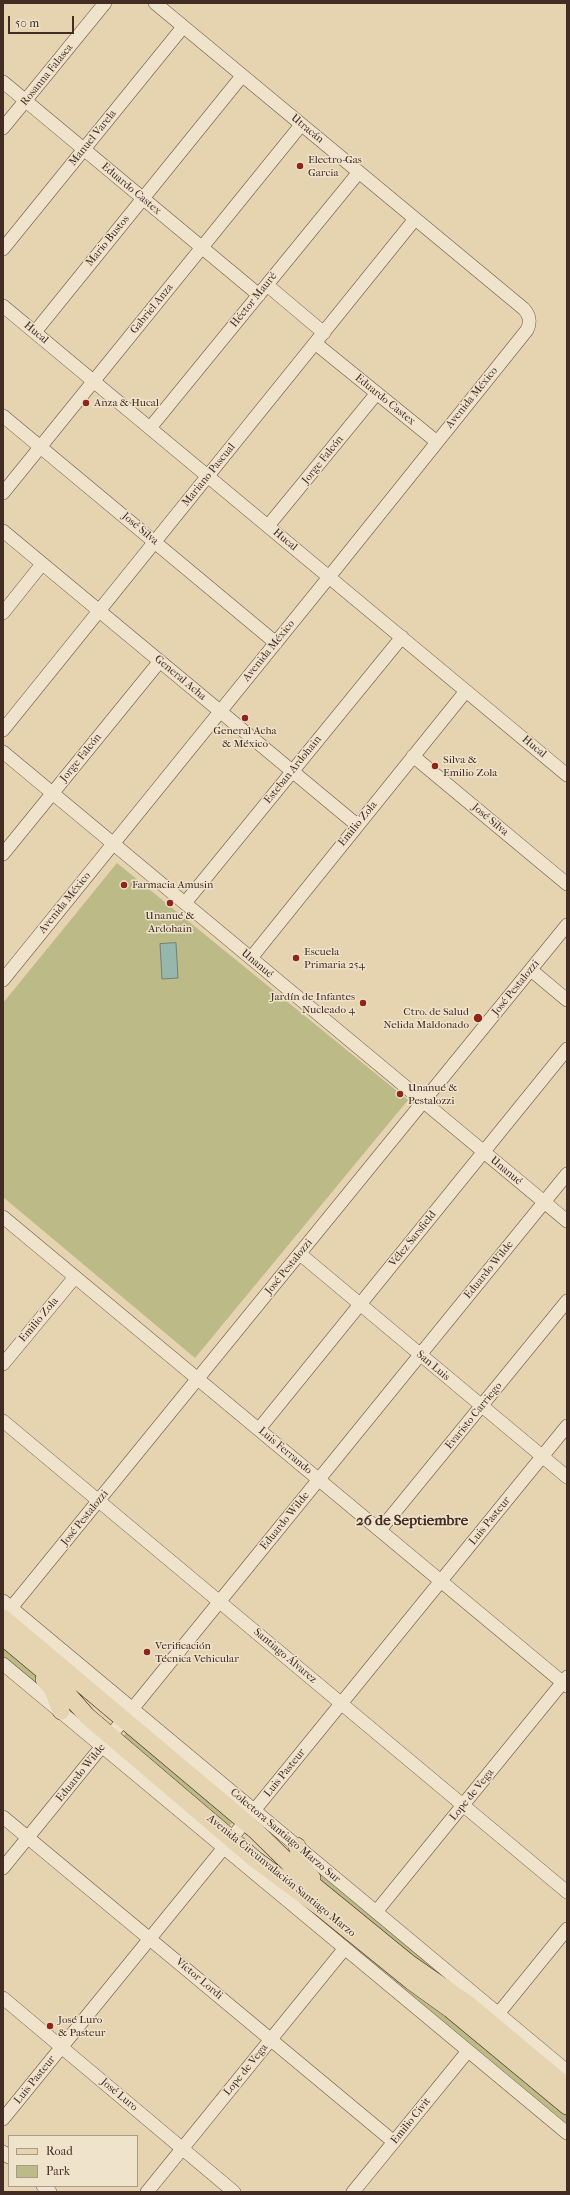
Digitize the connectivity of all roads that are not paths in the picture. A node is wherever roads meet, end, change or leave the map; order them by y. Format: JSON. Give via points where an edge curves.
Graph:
{"nodes":[{"id":1,"x":105,"y":3,"type":"edge"},
{"id":2,"x":154,"y":3,"type":"edge"},
{"id":3,"x":183,"y":27,"type":"junction"},
{"id":4,"x":242,"y":76,"type":"junction"},
{"id":5,"x":3,"y":82,"type":"edge"},
{"id":6,"x":25,"y":101,"type":"junction"},
{"id":7,"x":301,"y":125,"type":"junction"},
{"id":8,"x":3,"y":128,"type":"edge"},
{"id":9,"x":84,"y":149,"type":"junction"},
{"id":10,"x":359,"y":172,"type":"junction"},
{"id":11,"x":143,"y":198,"type":"junction"},
{"id":12,"x":415,"y":219,"type":"junction"},
{"id":13,"x":202,"y":248,"type":"junction"},
{"id":14,"x":3,"y":249,"type":"edge"},
{"id":15,"x":263,"y":290,"type":"junction"},
{"id":16,"x":3,"y":306,"type":"edge"},
{"id":17,"x":529,"y":319,"type":"joint"},
{"id":18,"x":34,"y":332,"type":"junction"},
{"id":19,"x":320,"y":338,"type":"junction"},
{"id":20,"x":94,"y":381,"type":"junction"},
{"id":21,"x":377,"y":394,"type":"junction"},
{"id":22,"x":3,"y":416,"type":"edge"},
{"id":23,"x":150,"y":428,"type":"junction"},
{"id":24,"x":437,"y":442,"type":"junction"},
{"id":25,"x":40,"y":447,"type":"junction"},
{"id":26,"x":208,"y":476,"type":"junction"},
{"id":27,"x":3,"y":492,"type":"edge"},
{"id":28,"x":268,"y":526,"type":"junction"},
{"id":29,"x":3,"y":531,"type":"edge"},
{"id":30,"x":155,"y":542,"type":"junction"},
{"id":31,"x":42,"y":564,"type":"junction"},
{"id":32,"x":329,"y":577,"type":"junction"},
{"id":33,"x":99,"y":611,"type":"junction"},
{"id":34,"x":3,"y":613,"type":"edge"},
{"id":35,"x":402,"y":637,"type":"junction"},
{"id":36,"x":276,"y":643,"type":"junction"},
{"id":37,"x":160,"y":661,"type":"junction"},
{"id":38,"x":466,"y":690,"type":"junction"},
{"id":39,"x":220,"y":712,"type":"junction"},
{"id":40,"x":3,"y":730,"type":"edge"},
{"id":41,"x":3,"y":752,"type":"edge"},
{"id":42,"x":413,"y":756,"type":"junction"},
{"id":43,"x":292,"y":771,"type":"junction"},
{"id":44,"x":567,"y":775,"type":"edge"},
{"id":45,"x":53,"y":793,"type":"junction"},
{"id":46,"x":357,"y":826,"type":"junction"},
{"id":47,"x":113,"y":844,"type":"junction"},
{"id":48,"x":3,"y":854,"type":"edge"},
{"id":49,"x":567,"y":884,"type":"edge"},
{"id":50,"x":185,"y":903,"type":"junction"},
{"id":51,"x":567,"y":925,"type":"edge"},
{"id":52,"x":251,"y":958,"type":"junction"},
{"id":53,"x":531,"y":970,"type":"junction"},
{"id":54,"x":3,"y":980,"type":"edge"},
{"id":55,"x":567,"y":1000,"type":"edge"},
{"id":56,"x":567,"y":1049,"type":"edge"},
{"id":57,"x":424,"y":1102,"type":"junction"},
{"id":58,"x":484,"y":1152,"type":"junction"},
{"id":59,"x":567,"y":1174,"type":"edge"},
{"id":60,"x":544,"y":1202,"type":"junction"},
{"id":61,"x":3,"y":1216,"type":"edge"},
{"id":62,"x":567,"y":1221,"type":"edge"},
{"id":63,"x":300,"y":1254,"type":"junction"},
{"id":64,"x":75,"y":1277,"type":"junction"},
{"id":65,"x":567,"y":1301,"type":"edge"},
{"id":66,"x":360,"y":1304,"type":"junction"},
{"id":67,"x":420,"y":1355,"type":"junction"},
{"id":68,"x":3,"y":1364,"type":"edge"},
{"id":69,"x":198,"y":1379,"type":"junction"},
{"id":70,"x":482,"y":1406,"type":"junction"},
{"id":71,"x":3,"y":1421,"type":"edge"},
{"id":72,"x":567,"y":1426,"type":"edge"},
{"id":73,"x":258,"y":1429,"type":"junction"},
{"id":74,"x":542,"y":1456,"type":"junction"},
{"id":75,"x":567,"y":1477,"type":"edge"},
{"id":76,"x":319,"y":1480,"type":"junction"},
{"id":77,"x":99,"y":1501,"type":"junction"},
{"id":78,"x":380,"y":1530,"type":"junction"},
{"id":79,"x":441,"y":1581,"type":"junction"},
{"id":80,"x":220,"y":1602,"type":"junction"},
{"id":81,"x":6,"y":1609,"type":"edge"},
{"id":82,"x":3,"y":1637,"type":"edge"},
{"id":83,"x":3,"y":1641,"type":"edge"},
{"id":84,"x":3,"y":1664,"type":"edge"},
{"id":85,"x":566,"y":1682,"type":"edge"},
{"id":86,"x":341,"y":1704,"type":"junction"},
{"id":87,"x":61,"y":1712,"type":"junction"},
{"id":88,"x":129,"y":1714,"type":"junction"},
{"id":89,"x":107,"y":1741,"type":"junction"},
{"id":90,"x":463,"y":1805,"type":"junction"},
{"id":91,"x":250,"y":1816,"type":"junction"},
{"id":92,"x":3,"y":1817,"type":"edge"},
{"id":93,"x":28,"y":1838,"type":"junction"},
{"id":94,"x":228,"y":1843,"type":"junction"},
{"id":95,"x":297,"y":1846,"type":"junction"},
{"id":96,"x":3,"y":1868,"type":"edge"},
{"id":97,"x":567,"y":1892,"type":"edge"},
{"id":98,"x":376,"y":1912,"type":"junction"},
{"id":99,"x":356,"y":1921,"type":"junction"},
{"id":100,"x":567,"y":1929,"type":"edge"},
{"id":101,"x":150,"y":1939,"type":"junction"},
{"id":102,"x":345,"y":1948,"type":"junction"},
{"id":103,"x":3,"y":1998,"type":"edge"},
{"id":104,"x":498,"y":2014,"type":"junction"},
{"id":105,"x":271,"y":2039,"type":"junction"},
{"id":106,"x":62,"y":2047,"type":"junction"},
{"id":107,"x":468,"y":2051,"type":"junction"},
{"id":108,"x":567,"y":2071,"type":"edge"},
{"id":109,"x":567,"y":2087,"type":"edge"},
{"id":110,"x":567,"y":2106,"type":"edge"},
{"id":111,"x":3,"y":2119,"type":"edge"},
{"id":112,"x":567,"y":2133,"type":"edge"},
{"id":113,"x":394,"y":2142,"type":"junction"},
{"id":114,"x":182,"y":2148,"type":"junction"},
{"id":115,"x":147,"y":2192,"type":"edge"},
{"id":116,"x":234,"y":2192,"type":"edge"},
{"id":117,"x":353,"y":2192,"type":"edge"}],
"edges":[{"from":1,"to":6,"type":"street","name":"Rosanna Falasca"},
{"from":2,"to":3,"type":"street","name":"Utracán"},
{"from":3,"to":4,"type":"street","name":"Utracán"},
{"from":3,"to":9,"type":"street","name":"Manuel Varela"},
{"from":4,"to":7,"type":"street","name":"Utracán"},
{"from":4,"to":11,"type":"street","name":"Mario Bustos"},
{"from":5,"to":6,"type":"street","name":"Eduardo Castex"},
{"from":6,"to":8,"type":"street","name":"Rosanna Falasca"},
{"from":6,"to":9,"type":"street","name":"Eduardo Castex"},
{"from":7,"to":10,"type":"street","name":"Utracán"},
{"from":7,"to":13,"type":"street","name":"Gabriel Anza"},
{"from":9,"to":11,"type":"street","name":"Eduardo Castex"},
{"from":9,"to":14,"type":"street","name":"Manuel Varela"},
{"from":10,"to":12,"type":"street","name":"Utracán"},
{"from":10,"to":15,"type":"street","name":"Héctor Mauré"},
{"from":11,"to":13,"type":"street","name":"Eduardo Castex"},
{"from":11,"to":18,"type":"street","name":"Mario Bustos"},
{"from":12,"to":17,"type":"street","name":"Utracán","via":[[524,309]]},
{"from":12,"to":19,"type":"street","name":"Mariano Pascual"},
{"from":13,"to":15,"type":"street","name":"Eduardo Castex"},
{"from":13,"to":20,"type":"street","name":"Gabriel Anza"},
{"from":15,"to":19,"type":"street","name":"Eduardo Castex"},
{"from":15,"to":23,"type":"street","name":"Héctor Mauré"},
{"from":16,"to":18,"type":"street","name":"Hucal"},
{"from":17,"to":24,"type":"street","name":"Avenida México","via":[[527,330]]},
{"from":18,"to":20,"type":"street","name":"Hucal"},
{"from":19,"to":21,"type":"street","name":"Eduardo Castex"},
{"from":19,"to":26,"type":"street","name":"Mariano Pascual"},
{"from":20,"to":23,"type":"street","name":"Hucal"},
{"from":20,"to":25,"type":"street","name":"Gabriel Anza"},
{"from":21,"to":24,"type":"street","name":"Eduardo Castex"},
{"from":21,"to":28,"type":"street","name":"Jorge Falcón"},
{"from":22,"to":25,"type":"street","name":"José Silva"},
{"from":23,"to":26,"type":"street","name":"Hucal"},
{"from":24,"to":32,"type":"street","name":"Avenida México"},
{"from":25,"to":27,"type":"street","name":"Gabriel Anza"},
{"from":25,"to":30,"type":"street","name":"José Silva"},
{"from":26,"to":28,"type":"street","name":"Hucal"},
{"from":26,"to":30,"type":"street","name":"Mariano Pascual"},
{"from":28,"to":32,"type":"street","name":"Hucal"},
{"from":29,"to":31,"type":"street","name":"General Acha"},
{"from":30,"to":33,"type":"street","name":"Mariano Pascual"},
{"from":30,"to":36,"type":"street","name":"José Silva"},
{"from":31,"to":33,"type":"street","name":"General Acha"},
{"from":31,"to":34,"type":"street"},
{"from":32,"to":35,"type":"street","name":"Hucal"},
{"from":32,"to":36,"type":"street","name":"Avenida México"},
{"from":33,"to":37,"type":"street","name":"General Acha"},
{"from":33,"to":40,"type":"street","name":"Mariano Pascual"},
{"from":35,"to":38,"type":"street","name":"Hucal"},
{"from":35,"to":43,"type":"street","name":"Esteban Ardohain"},
{"from":36,"to":39,"type":"street","name":"Avenida México"},
{"from":37,"to":39,"type":"street","name":"General Acha"},
{"from":37,"to":45,"type":"street","name":"Jorge Falcón"},
{"from":38,"to":42,"type":"street","name":"Emilio Zola"},
{"from":38,"to":44,"type":"street","name":"Hucal"},
{"from":39,"to":43,"type":"street","name":"General Acha"},
{"from":39,"to":47,"type":"street","name":"Avenida México"},
{"from":41,"to":45,"type":"street","name":"Unanué"},
{"from":42,"to":46,"type":"street","name":"Emilio Zola"},
{"from":42,"to":49,"type":"street","name":"José Silva"},
{"from":43,"to":46,"type":"street","name":"General Acha"},
{"from":43,"to":50,"type":"street","name":"Esteban Ardohain"},
{"from":45,"to":47,"type":"street","name":"Unanué"},
{"from":45,"to":48,"type":"street","name":"Jorge Falcón"},
{"from":46,"to":52,"type":"street","name":"Emilio Zola"},
{"from":47,"to":50,"type":"street","name":"Unanué"},
{"from":47,"to":54,"type":"street","name":"Avenida México"},
{"from":50,"to":52,"type":"street","name":"Unanué"},
{"from":51,"to":53,"type":"street","name":"José Pestalozzi"},
{"from":52,"to":57,"type":"street","name":"Unanué"},
{"from":53,"to":55,"type":"street"},
{"from":53,"to":57,"type":"street","name":"José Pestalozzi"},
{"from":56,"to":58,"type":"street","name":"Vélez Sarsfield"},
{"from":57,"to":58,"type":"street","name":"Unanué"},
{"from":57,"to":63,"type":"street","name":"José Pestalozzi"},
{"from":58,"to":60,"type":"street","name":"Unanué"},
{"from":58,"to":66,"type":"street","name":"Vélez Sarsfield"},
{"from":59,"to":60,"type":"street","name":"Eduardo Wilde"},
{"from":60,"to":62,"type":"street","name":"Unanué"},
{"from":60,"to":67,"type":"street","name":"Eduardo Wilde"},
{"from":61,"to":64,"type":"street","name":"Luis Ferrando"},
{"from":63,"to":66,"type":"street","name":"San Luis"},
{"from":63,"to":69,"type":"street","name":"José Pestalozzi"},
{"from":64,"to":68,"type":"street","name":"Emilio Zola"},
{"from":64,"to":69,"type":"street","name":"Luis Ferrando"},
{"from":65,"to":70,"type":"street","name":"Evaristo Carriego"},
{"from":66,"to":67,"type":"street","name":"San Luis"},
{"from":66,"to":73,"type":"street","name":"Vélez Sarsfield"},
{"from":67,"to":70,"type":"street","name":"San Luis"},
{"from":67,"to":76,"type":"street","name":"Eduardo Wilde"},
{"from":69,"to":73,"type":"street","name":"Luis Ferrando"},
{"from":69,"to":77,"type":"street","name":"José Pestalozzi"},
{"from":70,"to":74,"type":"street","name":"San Luis"},
{"from":70,"to":78,"type":"street","name":"Evaristo Carriego"},
{"from":71,"to":77,"type":"street","name":"Santiago Álvarez"},
{"from":72,"to":74,"type":"street","name":"Luis Pasteur"},
{"from":73,"to":76,"type":"street","name":"Luis Ferrando"},
{"from":74,"to":75,"type":"street","name":"San Luis"},
{"from":74,"to":79,"type":"street","name":"Luis Pasteur"},
{"from":76,"to":78,"type":"street","name":"Luis Ferrando"},
{"from":76,"to":80,"type":"street","name":"Eduardo Wilde"},
{"from":77,"to":80,"type":"street","name":"Santiago Álvarez"},
{"from":77,"to":81,"type":"street","name":"José Pestalozzi"},
{"from":78,"to":79,"type":"street","name":"Luis Ferrando"},
{"from":79,"to":85,"type":"street","name":"Luis Ferrando"},
{"from":79,"to":86,"type":"street","name":"Luis Pasteur"},
{"from":80,"to":86,"type":"street","name":"Santiago Álvarez"},
{"from":80,"to":88,"type":"street","name":"Eduardo Wilde"},
{"from":81,"to":88,"type":"main road","name":"Avenida Circunvalación Santiago Marzo"},
{"from":82,"to":89,"type":"main road","name":"Avenida Circunvalación Santiago Marzo","via":[[58,1683]]},
{"from":83,"to":87,"type":"main road","via":[[48,1683]]},
{"from":84,"to":87,"type":"street"},
{"from":85,"to":90,"type":"street","name":"Lope de Vega"},
{"from":86,"to":90,"type":"street","name":"Santiago Álvarez"},
{"from":86,"to":91,"type":"street","name":"Luis Pasteur"},
{"from":87,"to":89,"type":"street"},
{"from":88,"to":89,"type":"street","name":"Eduardo Wilde"},
{"from":88,"to":91,"type":"main road","name":"Avenida Circunvalación Santiago Marzo"},
{"from":89,"to":93,"type":"street","name":"Eduardo Wilde"},
{"from":89,"to":94,"type":"main road","name":"Avenida Circunvalación Santiago Marzo"},
{"from":90,"to":97,"type":"street","name":"Santiago Álvarez"},
{"from":90,"to":98,"type":"street","name":"Lope de Vega"},
{"from":91,"to":94,"type":"street","name":"Luis Pasteur"},
{"from":91,"to":95,"type":"street","name":"Colectora Santiago Marzo Sur"},
{"from":91,"to":99,"type":"main road","name":"Avenida Circunvalación Santiago Marzo","via":[[301,1876]]},
{"from":92,"to":93,"type":"street","name":"Víctor Lordi"},
{"from":93,"to":96,"type":"street","name":"Eduardo Wilde"},
{"from":93,"to":101,"type":"street","name":"Víctor Lordi"},
{"from":94,"to":101,"type":"street","name":"Luis Pasteur"},
{"from":94,"to":102,"type":"street"},
{"from":94,"to":110,"type":"main road","name":"Avenida Circunvalación Santiago Marzo","via":[[450,2009]]},
{"from":95,"to":98,"type":"street","name":"Colectora Santiago Marzo Sur"},
{"from":95,"to":99,"type":"main road","via":[[308,1874],[336,1898]]},
{"from":98,"to":104,"type":"street","name":"Colectora Santiago Marzo Sur"},
{"from":99,"to":109,"type":"main road","name":"Avenida Circunvalación Santiago Marzo","via":[[415,1968],[469,2005]]},
{"from":100,"to":104,"type":"street"},
{"from":101,"to":105,"type":"street","name":"Víctor Lordi"},
{"from":101,"to":106,"type":"street","name":"Luis Pasteur"},
{"from":102,"to":105,"type":"street","name":"Lope de Vega"},
{"from":102,"to":107,"type":"street"},
{"from":103,"to":106,"type":"street","name":"José Luro"},
{"from":104,"to":108,"type":"street","name":"Colectora Santiago Marzo Sur"},
{"from":105,"to":113,"type":"street","name":"Víctor Lordi"},
{"from":105,"to":114,"type":"street","name":"Lope de Vega"},
{"from":106,"to":111,"type":"street","name":"Luis Pasteur"},
{"from":106,"to":114,"type":"street","name":"José Luro"},
{"from":107,"to":112,"type":"street"},
{"from":107,"to":113,"type":"street","name":"Emilio Civit"},
{"from":113,"to":117,"type":"street","name":"Emilio Civit"},
{"from":114,"to":115,"type":"street","name":"Lope de Vega"},
{"from":114,"to":116,"type":"street","name":"José Luro"}]}
